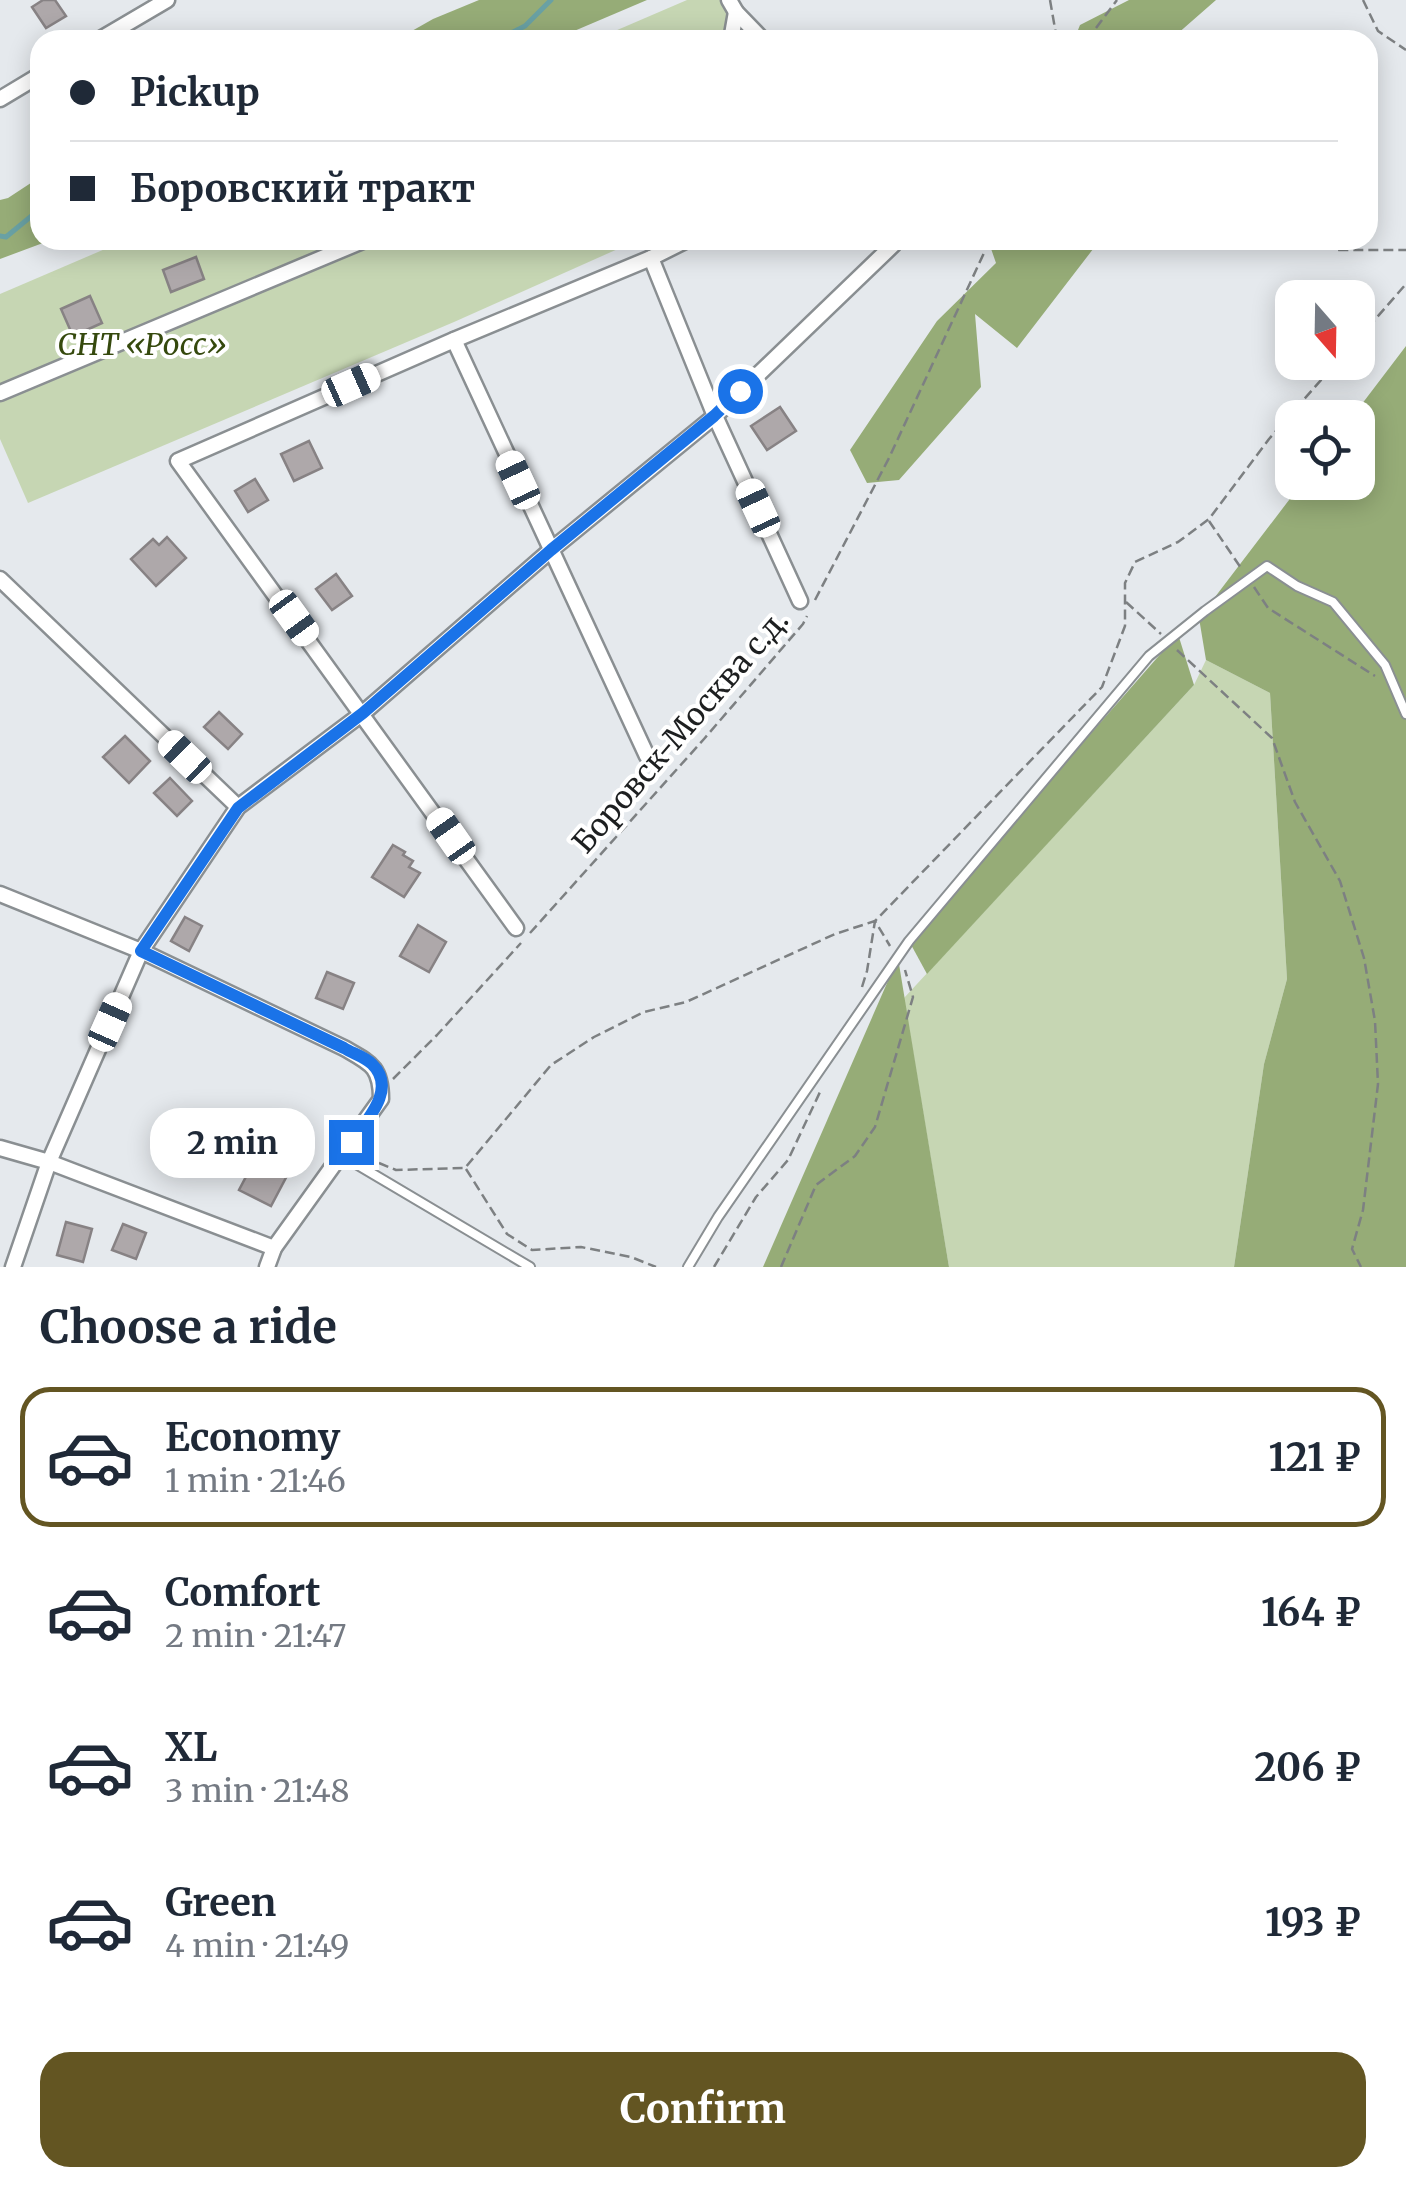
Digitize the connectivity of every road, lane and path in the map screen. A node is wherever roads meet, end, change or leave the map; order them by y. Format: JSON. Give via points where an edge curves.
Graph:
{"nodes":[{"id":1,"x":167,"y":0,"type":"edge"},
{"id":2,"x":1050,"y":0,"type":"edge"},
{"id":3,"x":1117,"y":0,"type":"edge"},
{"id":4,"x":1362,"y":0,"type":"edge"},
{"id":5,"x":733,"y":6,"type":"edge"},
{"id":6,"x":115,"y":30,"type":"edge"},
{"id":7,"x":754,"y":30,"type":"edge"},
{"id":8,"x":1055,"y":30,"type":"edge"},
{"id":9,"x":1094,"y":30,"type":"edge"},
{"id":10,"x":1406,"y":50,"type":"edge"},
{"id":11,"x":30,"y":81,"type":"edge"},
{"id":12,"x":0,"y":98,"type":"edge"},
{"id":13,"x":341,"y":250,"type":"edge"},
{"id":14,"x":667,"y":250,"type":"edge"},
{"id":15,"x":884,"y":250,"type":"edge"},
{"id":16,"x":985,"y":250,"type":"edge"},
{"id":17,"x":1339,"y":250,"type":"edge"},
{"id":18,"x":1378,"y":250,"type":"edge"},
{"id":19,"x":1378,"y":250,"type":"edge"},
{"id":20,"x":1406,"y":250,"type":"edge"},
{"id":21,"x":651,"y":258,"type":"junction"},
{"id":22,"x":1406,"y":284,"type":"edge"},
{"id":23,"x":1375,"y":320,"type":"edge"},
{"id":24,"x":454,"y":340,"type":"junction"},
{"id":25,"x":1321,"y":380,"type":"edge"},
{"id":26,"x":0,"y":393,"type":"edge"},
{"id":27,"x":714,"y":416,"type":"junction"},
{"id":28,"x":1208,"y":519,"type":"junction"},
{"id":29,"x":551,"y":550,"type":"junction"},
{"id":30,"x":0,"y":579,"type":"edge"},
{"id":31,"x":1249,"y":579,"type":"junction"},
{"id":32,"x":800,"y":601,"type":"dead end"},
{"id":33,"x":1125,"y":601,"type":"junction"},
{"id":34,"x":1168,"y":641,"type":"junction"},
{"id":35,"x":1395,"y":688,"type":"junction"},
{"id":36,"x":363,"y":713,"type":"junction"},
{"id":37,"x":1406,"y":714,"type":"edge"},
{"id":38,"x":647,"y":756,"type":"dead end"},
{"id":39,"x":238,"y":808,"type":"junction"},
{"id":40,"x":0,"y":894,"type":"edge"},
{"id":41,"x":875,"y":921,"type":"junction"},
{"id":42,"x":516,"y":928,"type":"dead end"},
{"id":43,"x":141,"y":951,"type":"junction"},
{"id":44,"x":898,"y":957,"type":"junction"},
{"id":45,"x":862,"y":990,"type":"dead end"},
{"id":46,"x":381,"y":1085,"type":"junction"},
{"id":47,"x":819,"y":1093,"type":"dead end"},
{"id":48,"x":0,"y":1148,"type":"edge"},
{"id":49,"x":341,"y":1155,"type":"junction"},
{"id":50,"x":49,"y":1162,"type":"junction"},
{"id":51,"x":380,"y":1163,"type":"dead end"},
{"id":52,"x":465,"y":1168,"type":"junction"},
{"id":53,"x":274,"y":1248,"type":"junction"},
{"id":54,"x":13,"y":1267,"type":"edge"},
{"id":55,"x":267,"y":1267,"type":"edge"},
{"id":56,"x":530,"y":1267,"type":"edge"},
{"id":57,"x":656,"y":1267,"type":"edge"},
{"id":58,"x":688,"y":1267,"type":"edge"},
{"id":59,"x":714,"y":1267,"type":"edge"},
{"id":60,"x":781,"y":1267,"type":"edge"},
{"id":61,"x":1361,"y":1267,"type":"edge"}],
"edges":[{"from":1,"to":6,"type":"street"},
{"from":2,"to":8,"type":"path"},
{"from":3,"to":9,"type":"path"},
{"from":4,"to":10,"type":"path","via":[[1378,30]]},
{"from":5,"to":7,"type":"street"},
{"from":11,"to":12,"type":"street"},
{"from":13,"to":26,"type":"street"},
{"from":14,"to":21,"type":"street"},
{"from":15,"to":27,"type":"street"},
{"from":16,"to":46,"type":"path","name":"Боровск-Москва с.д.","via":[[803,624],[437,1035]]},
{"from":17,"to":19,"type":"path"},
{"from":18,"to":20,"type":"path"},
{"from":21,"to":24,"type":"street"},
{"from":21,"to":27,"type":"street"},
{"from":22,"to":23,"type":"path"},
{"from":24,"to":29,"type":"street"},
{"from":24,"to":36,"type":"street","via":[[178,460]]},
{"from":25,"to":28,"type":"path"},
{"from":27,"to":29,"type":"street"},
{"from":27,"to":32,"type":"street"},
{"from":28,"to":31,"type":"path"},
{"from":28,"to":33,"type":"path","via":[[1134,562]]},
{"from":29,"to":36,"type":"street"},
{"from":29,"to":38,"type":"street"},
{"from":30,"to":39,"type":"street"},
{"from":31,"to":34,"type":"lane"},
{"from":31,"to":35,"type":"path","via":[[1268,608]]},
{"from":31,"to":35,"type":"lane","via":[[1266,566],[1333,602],[1386,665]]},
{"from":33,"to":34,"type":"path"},
{"from":33,"to":41,"type":"path","via":[[1125,626],[1102,688]]},
{"from":34,"to":44,"type":"lane"},
{"from":34,"to":61,"type":"path","via":[[1272,738],[1295,802],[1340,882],[1364,958],[1378,1084],[1364,1210],[1352,1249]]},
{"from":35,"to":37,"type":"lane"},
{"from":36,"to":39,"type":"street"},
{"from":36,"to":42,"type":"street"},
{"from":39,"to":43,"type":"street"},
{"from":40,"to":43,"type":"street"},
{"from":41,"to":44,"type":"path"},
{"from":41,"to":45,"type":"path"},
{"from":41,"to":52,"type":"path","via":[[594,1037],[551,1065]]},
{"from":43,"to":46,"type":"street","via":[[373,1064]]},
{"from":43,"to":50,"type":"street"},
{"from":44,"to":58,"type":"lane"},
{"from":44,"to":60,"type":"path","via":[[913,997],[876,1126],[856,1156],[816,1185]]},
{"from":46,"to":49,"type":"street","via":[[381,1099]]},
{"from":47,"to":59,"type":"path","via":[[788,1160],[756,1197]]},
{"from":48,"to":50,"type":"street"},
{"from":49,"to":53,"type":"street"},
{"from":49,"to":56,"type":"lane"},
{"from":50,"to":53,"type":"street"},
{"from":50,"to":54,"type":"street"},
{"from":51,"to":52,"type":"path","via":[[396,1170]]},
{"from":52,"to":57,"type":"path","via":[[507,1234],[532,1250],[581,1248]]},
{"from":53,"to":55,"type":"street"}]}
